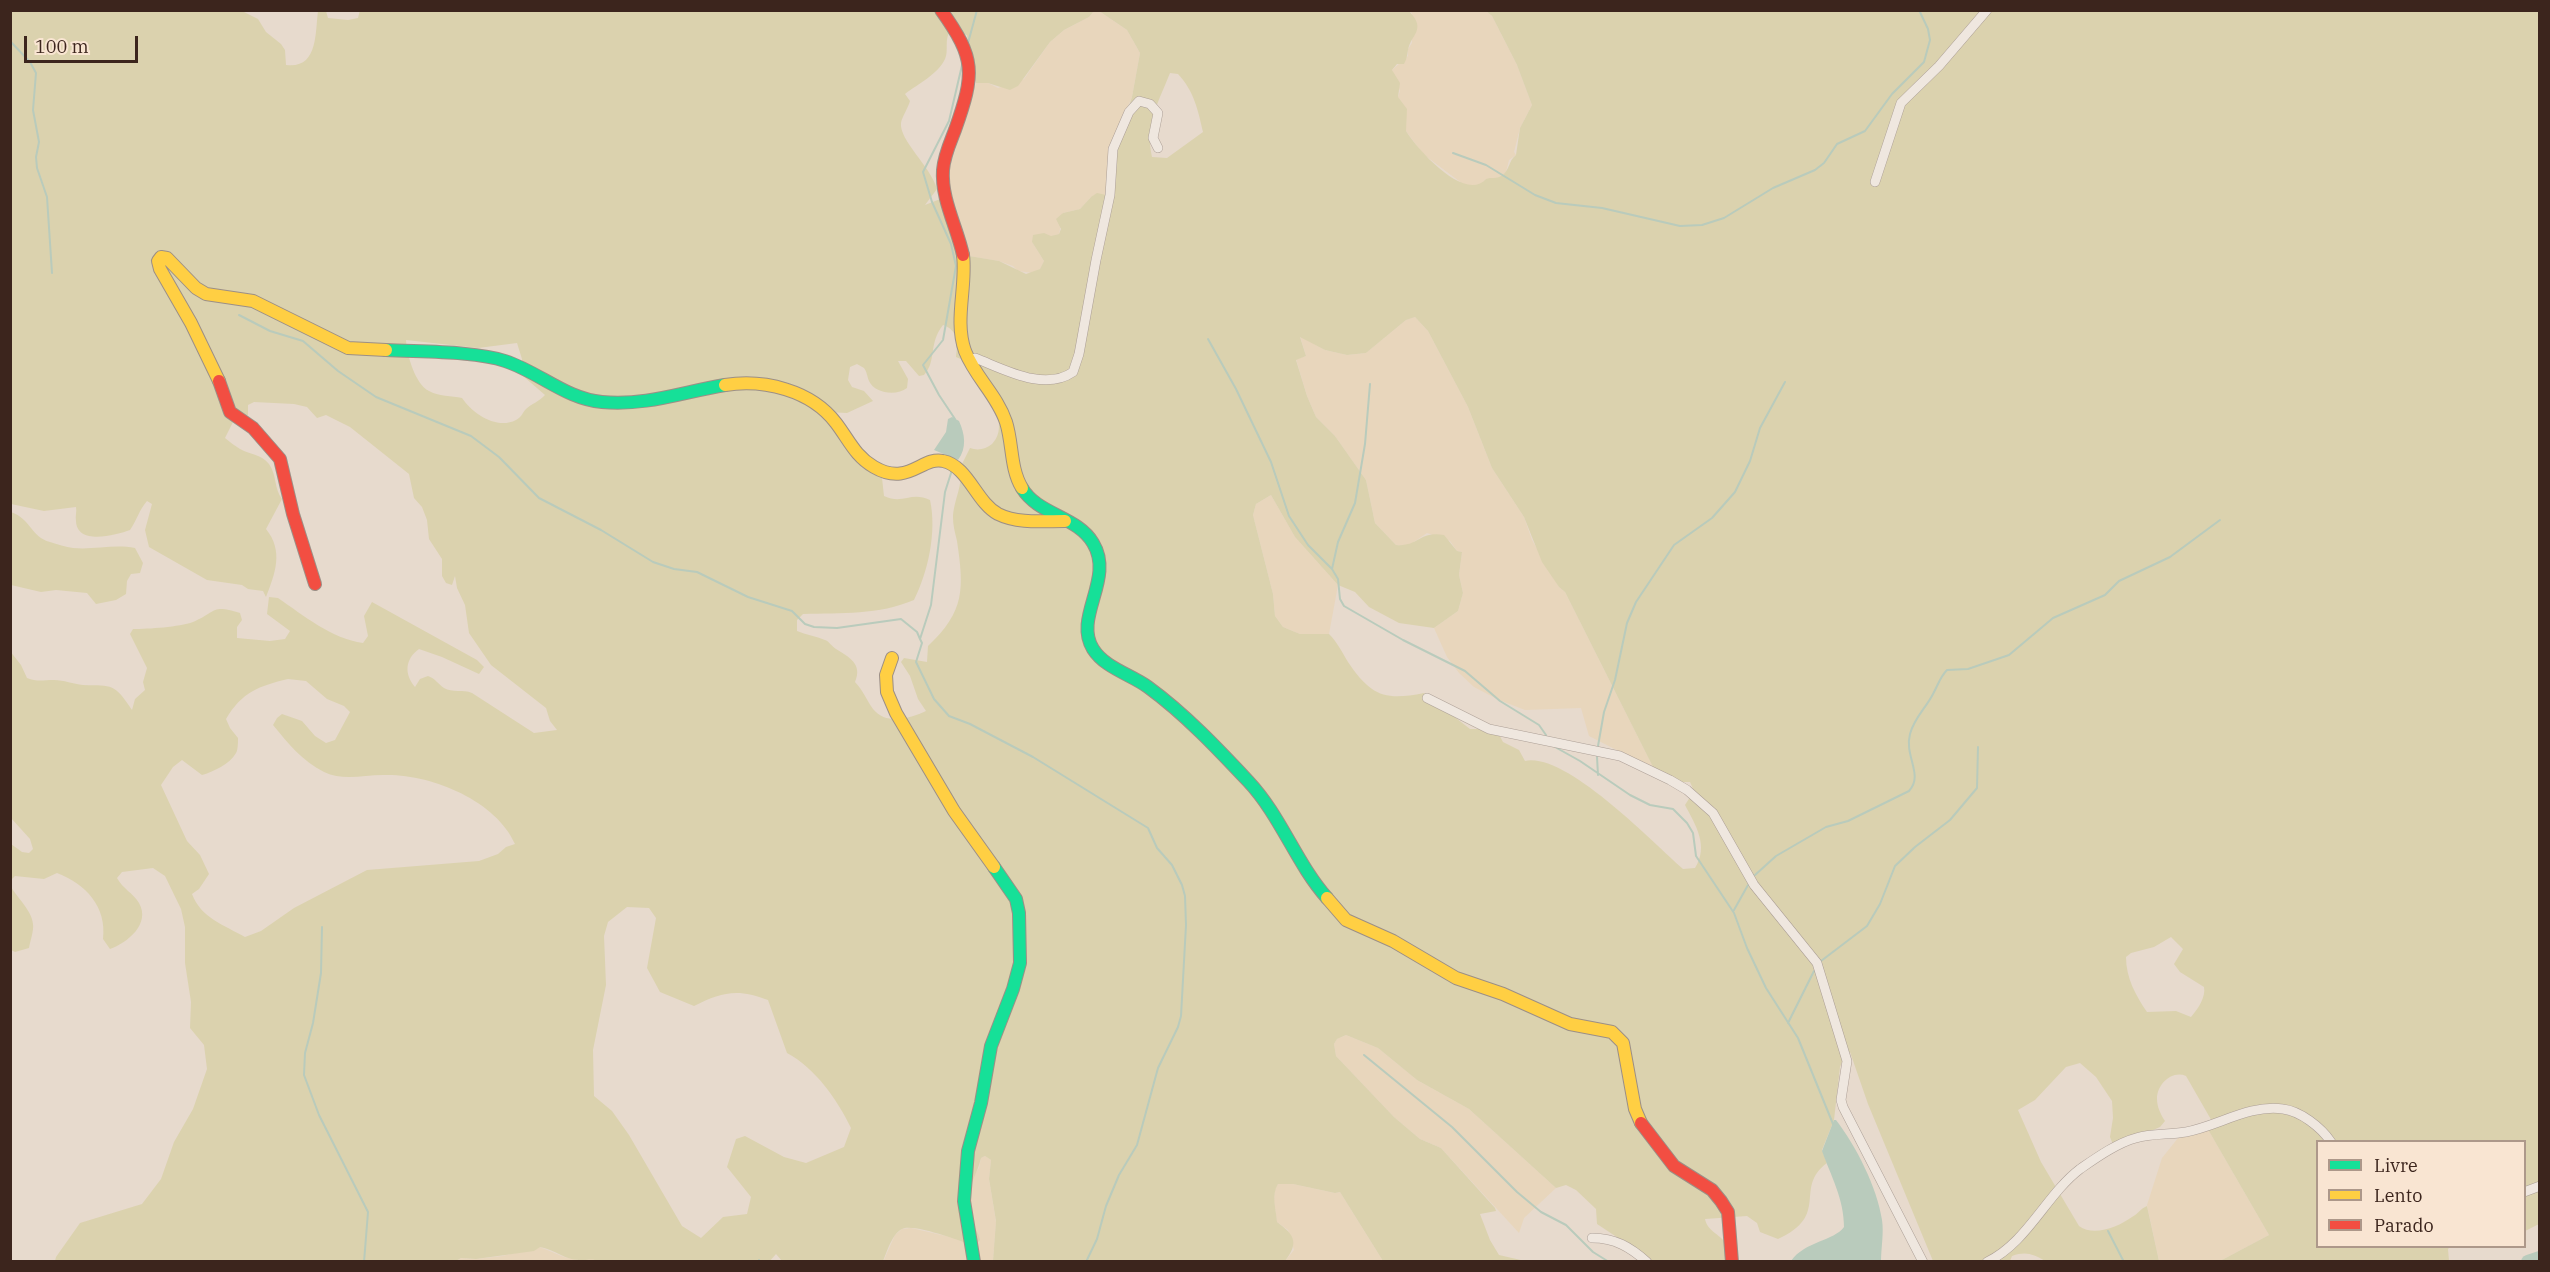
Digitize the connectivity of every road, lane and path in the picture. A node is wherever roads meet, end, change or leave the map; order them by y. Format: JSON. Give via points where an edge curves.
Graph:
{"nodes":[{"id":1,"x":941,"y":10,"type":"edge"},
{"id":2,"x":1987,"y":10,"type":"edge"},
{"id":3,"x":1158,"y":148,"type":"dead end"},
{"id":4,"x":1875,"y":182,"type":"dead end"},
{"id":5,"x":970,"y":361,"type":"junction"},
{"id":6,"x":1067,"y":521,"type":"junction"},
{"id":7,"x":315,"y":584,"type":"dead end"},
{"id":8,"x":892,"y":658,"type":"dead end"},
{"id":9,"x":1427,"y":698,"type":"dead end"},
{"id":10,"x":2329,"y":1140,"type":"edge"},
{"id":11,"x":1592,"y":1238,"type":"dead end"},
{"id":12,"x":974,"y":1262,"type":"edge"},
{"id":13,"x":1647,"y":1262,"type":"edge"},
{"id":14,"x":1732,"y":1262,"type":"edge"},
{"id":15,"x":1923,"y":1262,"type":"edge"},
{"id":16,"x":1986,"y":1262,"type":"edge"}],
"edges":[{"from":1,"to":5,"type":"street","via":[[967,52],[969,70],[965,100],[943,170],[944,190],[963,256],[960,320],[962,341]]},
{"from":2,"to":4,"type":"street","via":[[1901,103]]},
{"from":3,"to":5,"type":"street","via":[[1153,138],[1158,113],[1150,104],[1139,101],[1129,112],[1113,149],[1110,195],[1080,354],[1073,372],[1059,380],[1044,381],[975,358]]},
{"from":5,"to":6,"type":"street","via":[[1005,417],[1021,487],[1035,502]]},
{"from":6,"to":7,"type":"street","via":[[1013,520],[999,515],[946,462],[935,461],[899,475],[882,471],[858,455],[831,416],[783,388],[741,383],[650,402],[588,400],[560,390],[500,358],[348,348],[253,301],[206,294],[167,258],[161,257],[160,269],[191,323],[230,412],[254,428],[280,459]]},
{"from":6,"to":14,"type":"street","via":[[1087,536],[1099,555],[1101,581],[1086,633],[1094,653],[1148,687],[1250,783],[1278,821],[1313,882],[1346,920],[1456,978],[1556,1018],[1617,1036],[1623,1043],[1641,1123],[1674,1166],[1712,1190],[1728,1212]]},
{"from":8,"to":12,"type":"street","via":[[886,675],[896,713],[954,811],[1009,887],[1019,913],[1020,963],[991,1046],[968,1151],[964,1201]]},
{"from":9,"to":15,"type":"street","via":[[1489,729],[1620,756],[1687,790],[1713,813],[1754,885],[1815,958],[1847,1057],[1843,1107]]},
{"from":10,"to":16,"type":"street","via":[[2297,1113],[2275,1108],[2208,1127],[2136,1138],[2079,1170],[2011,1245]]},
{"from":11,"to":13,"type":"street","via":[[1617,1241]]}]}
